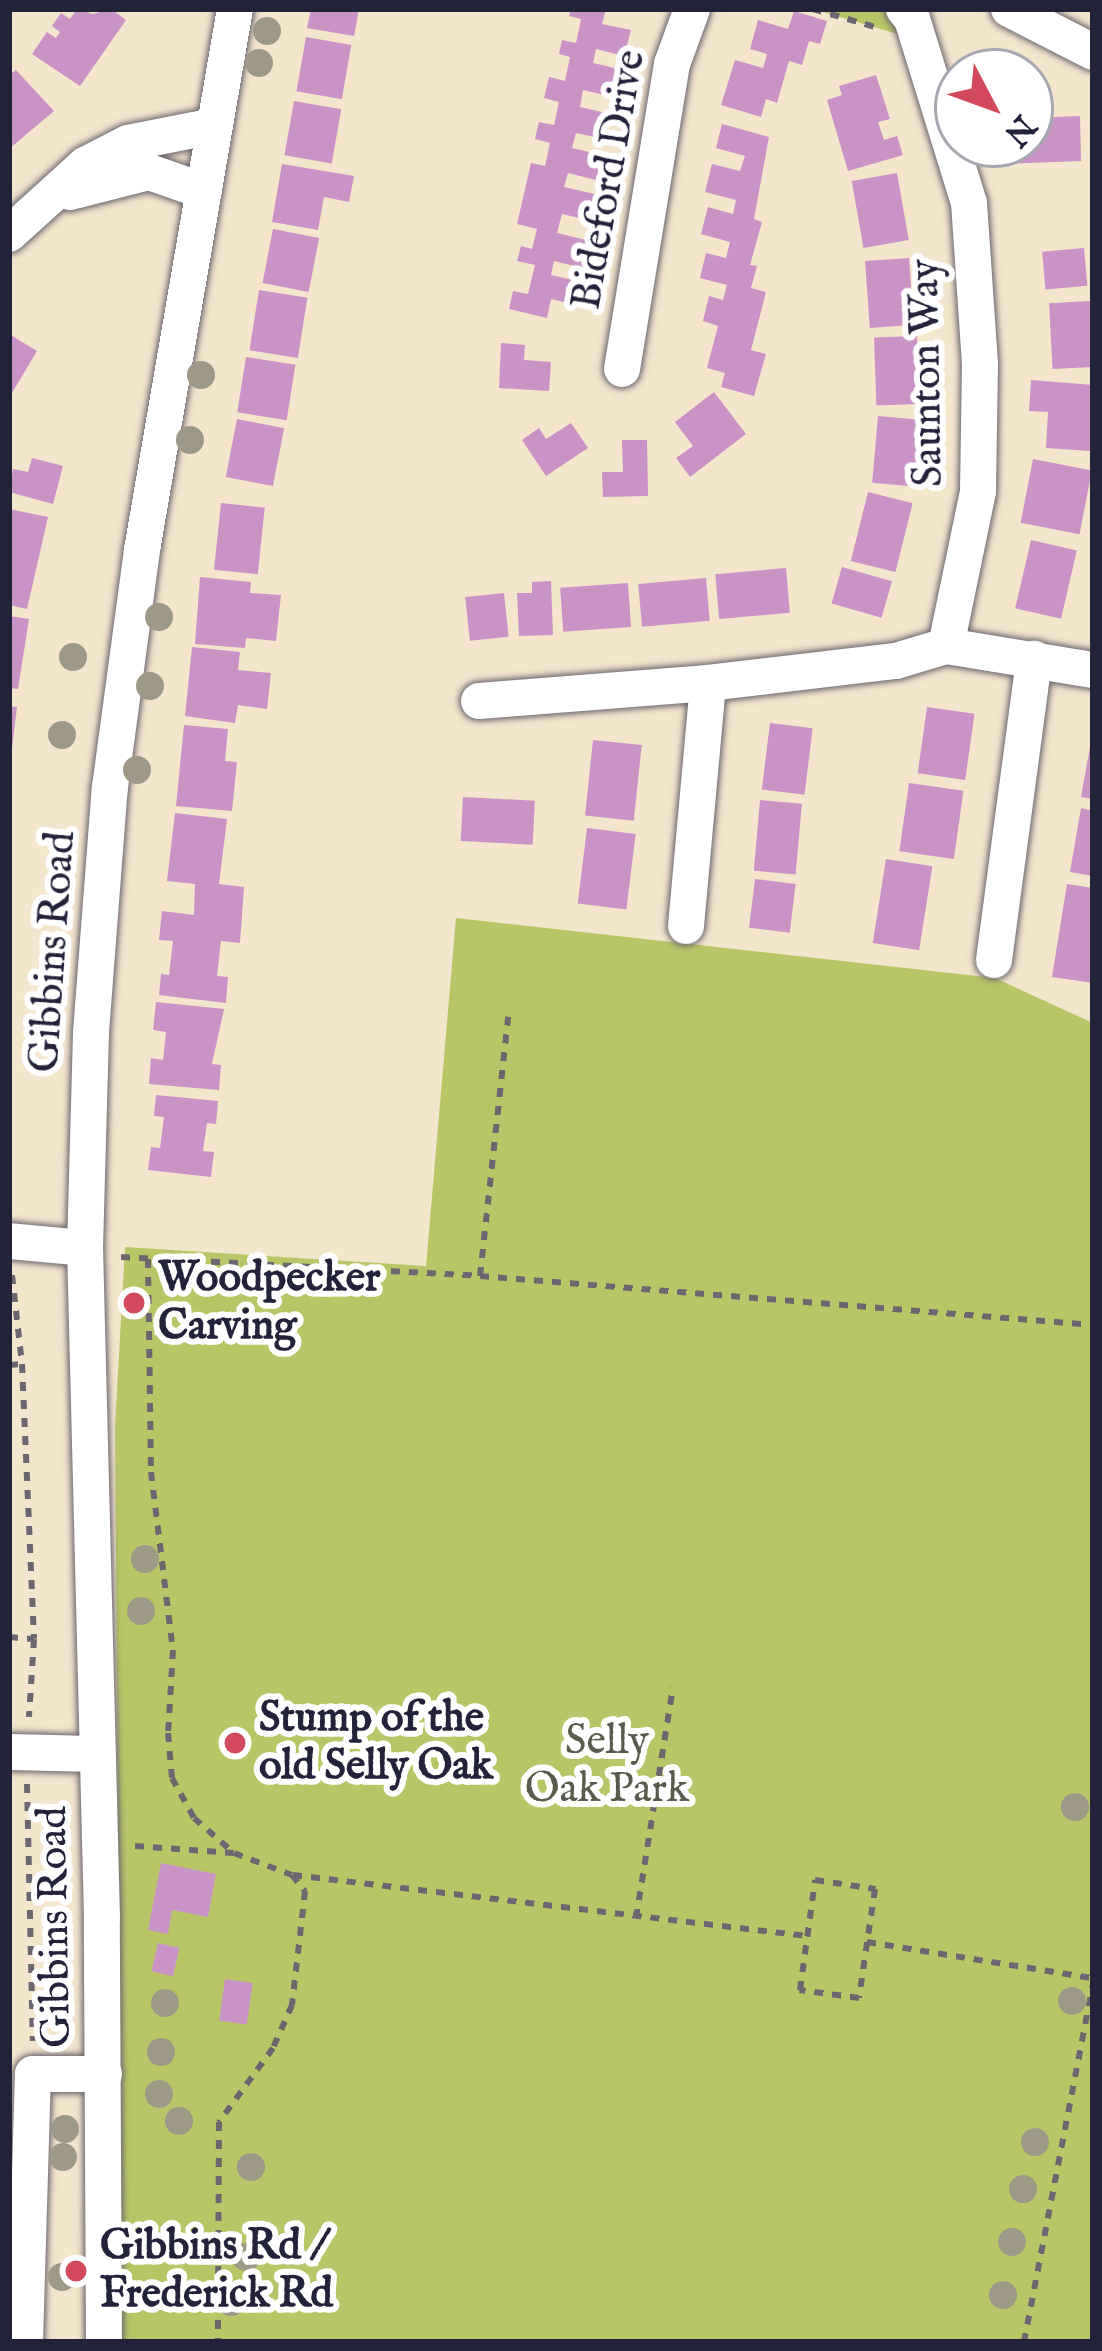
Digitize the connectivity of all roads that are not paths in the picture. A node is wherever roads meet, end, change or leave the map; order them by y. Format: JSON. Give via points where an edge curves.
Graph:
{"nodes":[{"id":1,"x":236,"y":9,"type":"edge"},
{"id":2,"x":692,"y":9,"type":"edge"},
{"id":3,"x":1009,"y":9,"type":"edge"},
{"id":4,"x":919,"y":19,"type":"edge"},
{"id":5,"x":1093,"y":52,"type":"edge"},
{"id":6,"x":214,"y":126,"type":"junction"},
{"id":7,"x":204,"y":191,"type":"junction"},
{"id":8,"x":52,"y":199,"type":"junction"},
{"id":9,"x":9,"y":234,"type":"edge"},
{"id":10,"x":622,"y":369,"type":"dead end"},
{"id":11,"x":946,"y":646,"type":"junction"},
{"id":12,"x":1034,"y":659,"type":"junction"},
{"id":13,"x":1093,"y":670,"type":"edge"},
{"id":14,"x":708,"y":683,"type":"junction"},
{"id":15,"x":479,"y":700,"type":"dead end"},
{"id":16,"x":686,"y":926,"type":"dead end"},
{"id":17,"x":994,"y":960,"type":"dead end"},
{"id":18,"x":85,"y":1248,"type":"junction"},
{"id":19,"x":10,"y":1252,"type":"edge"},
{"id":20,"x":18,"y":1752,"type":"edge"},
{"id":21,"x":97,"y":1754,"type":"junction"},
{"id":22,"x":104,"y":2074,"type":"junction"},
{"id":23,"x":25,"y":2342,"type":"edge"},
{"id":24,"x":104,"y":2342,"type":"edge"}],
"edges":[{"from":1,"to":6,"type":"street","name":"Gibbins Road"},
{"from":2,"to":10,"type":"street","name":"Bideford Drive","via":[[672,64]]},
{"from":3,"to":5,"type":"street"},
{"from":4,"to":11,"type":"street","name":"Saunton Way","via":[[969,203],[980,364],[978,491]]},
{"from":6,"to":7,"type":"street","name":"Gibbins Road"},
{"from":6,"to":8,"type":"street","via":[[128,143],[86,165]]},
{"from":7,"to":8,"type":"street","via":[[149,172]]},
{"from":7,"to":18,"type":"street","name":"Gibbins Road","via":[[110,788]]},
{"from":8,"to":9,"type":"street"},
{"from":11,"to":12,"type":"street"},
{"from":11,"to":14,"type":"street","via":[[896,661]]},
{"from":12,"to":13,"type":"street"},
{"from":12,"to":17,"type":"street"},
{"from":14,"to":15,"type":"street"},
{"from":14,"to":16,"type":"street"},
{"from":18,"to":19,"type":"street"},
{"from":18,"to":21,"type":"street","name":"Gibbins Road"},
{"from":20,"to":21,"type":"street"},
{"from":21,"to":22,"type":"street","name":"Gibbins Road"},
{"from":22,"to":23,"type":"street","via":[[33,2074]]},
{"from":22,"to":24,"type":"street","name":"Gibbins Road"}]}
